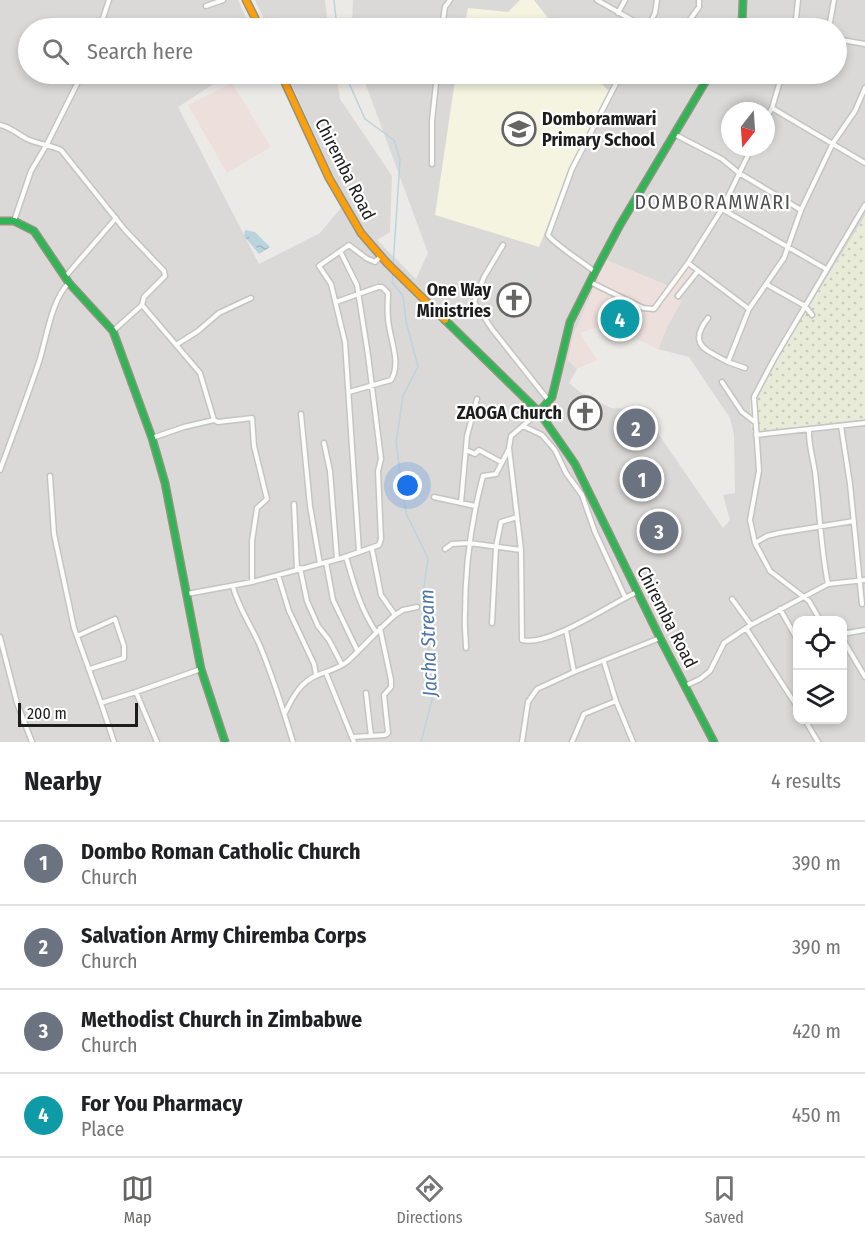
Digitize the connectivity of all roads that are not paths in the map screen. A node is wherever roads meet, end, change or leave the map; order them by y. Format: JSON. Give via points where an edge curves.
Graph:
{"nodes":[{"id":1,"x":109,"y":0,"type":"edge"},
{"id":2,"x":223,"y":0,"type":"edge"},
{"id":3,"x":246,"y":0,"type":"edge"},
{"id":4,"x":450,"y":0,"type":"edge"},
{"id":5,"x":597,"y":0,"type":"edge"},
{"id":6,"x":625,"y":0,"type":"edge"},
{"id":7,"x":657,"y":0,"type":"edge"},
{"id":8,"x":699,"y":0,"type":"edge"},
{"id":9,"x":743,"y":0,"type":"edge"},
{"id":10,"x":798,"y":0,"type":"edge"},
{"id":11,"x":834,"y":0,"type":"edge"},
{"id":12,"x":206,"y":6,"type":"dead end"},
{"id":13,"x":618,"y":13,"type":"junction"},
{"id":14,"x":103,"y":18,"type":"edge"},
{"id":15,"x":255,"y":18,"type":"edge"},
{"id":16,"x":443,"y":18,"type":"edge"},
{"id":17,"x":628,"y":18,"type":"edge"},
{"id":18,"x":652,"y":18,"type":"edge"},
{"id":19,"x":691,"y":18,"type":"edge"},
{"id":20,"x":742,"y":18,"type":"edge"},
{"id":21,"x":796,"y":18,"type":"edge"},
{"id":22,"x":831,"y":18,"type":"edge"},
{"id":23,"x":847,"y":41,"type":"edge"},
{"id":24,"x":865,"y":44,"type":"edge"},
{"id":25,"x":77,"y":84,"type":"edge"},
{"id":26,"x":287,"y":84,"type":"edge"},
{"id":27,"x":436,"y":84,"type":"edge"},
{"id":28,"x":616,"y":84,"type":"edge"},
{"id":29,"x":704,"y":84,"type":"edge"},
{"id":30,"x":779,"y":84,"type":"edge"},
{"id":31,"x":865,"y":88,"type":"edge"},
{"id":32,"x":774,"y":102,"type":"edge"},
{"id":33,"x":775,"y":110,"type":"edge"},
{"id":34,"x":0,"y":124,"type":"edge"},
{"id":35,"x":673,"y":134,"type":"junction"},
{"id":36,"x":833,"y":143,"type":"junction"},
{"id":37,"x":47,"y":144,"type":"junction"},
{"id":38,"x":748,"y":156,"type":"edge"},
{"id":39,"x":865,"y":163,"type":"edge"},
{"id":40,"x":432,"y":164,"type":"dead end"},
{"id":41,"x":740,"y":173,"type":"junction"},
{"id":42,"x":865,"y":205,"type":"edge"},
{"id":43,"x":722,"y":208,"type":"junction"},
{"id":44,"x":801,"y":210,"type":"junction"},
{"id":45,"x":116,"y":218,"type":"junction"},
{"id":46,"x":0,"y":221,"type":"edge"},
{"id":47,"x":14,"y":221,"type":"junction"},
{"id":48,"x":503,"y":245,"type":"dead end"},
{"id":49,"x":788,"y":247,"type":"junction"},
{"id":50,"x":340,"y":250,"type":"junction"},
{"id":51,"x":381,"y":256,"type":"junction"},
{"id":52,"x":688,"y":263,"type":"junction"},
{"id":53,"x":826,"y":269,"type":"junction"},
{"id":54,"x":698,"y":271,"type":"junction"},
{"id":55,"x":595,"y":272,"type":"junction"},
{"id":56,"x":65,"y":277,"type":"junction"},
{"id":57,"x":590,"y":282,"type":"junction"},
{"id":58,"x":69,"y":283,"type":"junction"},
{"id":59,"x":766,"y":284,"type":"junction"},
{"id":60,"x":358,"y":294,"type":"junction"},
{"id":61,"x":678,"y":296,"type":"dead end"},
{"id":62,"x":251,"y":298,"type":"dead end"},
{"id":63,"x":336,"y":302,"type":"junction"},
{"id":64,"x":142,"y":305,"type":"junction"},
{"id":65,"x":805,"y":306,"type":"junction"},
{"id":66,"x":749,"y":309,"type":"junction"},
{"id":67,"x":812,"y":315,"type":"dead end"},
{"id":68,"x":708,"y":318,"type":"dead end"},
{"id":69,"x":113,"y":331,"type":"junction"},
{"id":70,"x":176,"y":345,"type":"junction"},
{"id":71,"x":728,"y":362,"type":"junction"},
{"id":72,"x":745,"y":368,"type":"dead end"},
{"id":73,"x":722,"y":382,"type":"dead end"},
{"id":74,"x":371,"y":386,"type":"junction"},
{"id":75,"x":349,"y":392,"type":"junction"},
{"id":76,"x":477,"y":399,"type":"dead end"},
{"id":77,"x":549,"y":402,"type":"junction"},
{"id":78,"x":539,"y":412,"type":"junction"},
{"id":79,"x":301,"y":414,"type":"dead end"},
{"id":80,"x":214,"y":420,"type":"junction"},
{"id":81,"x":756,"y":422,"type":"junction"},
{"id":82,"x":865,"y":423,"type":"edge"},
{"id":83,"x":523,"y":426,"type":"junction"},
{"id":84,"x":841,"y":426,"type":"junction"},
{"id":85,"x":809,"y":429,"type":"junction"},
{"id":86,"x":756,"y":435,"type":"junction"},
{"id":87,"x":153,"y":438,"type":"junction"},
{"id":88,"x":324,"y":443,"type":"dead end"},
{"id":89,"x":509,"y":448,"type":"junction"},
{"id":90,"x":466,"y":450,"type":"junction"},
{"id":91,"x":501,"y":462,"type":"junction"},
{"id":92,"x":0,"y":470,"type":"edge"},
{"id":93,"x":50,"y":476,"type":"dead end"},
{"id":94,"x":434,"y":496,"type":"dead end"},
{"id":95,"x":461,"y":503,"type":"junction"},
{"id":96,"x":294,"y":504,"type":"dead end"},
{"id":97,"x":475,"y":506,"type":"junction"},
{"id":98,"x":517,"y":517,"type":"junction"},
{"id":99,"x":854,"y":521,"type":"junction"},
{"id":100,"x":606,"y":526,"type":"junction"},
{"id":101,"x":820,"y":526,"type":"junction"},
{"id":102,"x":596,"y":532,"type":"junction"},
{"id":103,"x":469,"y":543,"type":"junction"},
{"id":104,"x":755,"y":543,"type":"junction"},
{"id":105,"x":495,"y":547,"type":"junction"},
{"id":106,"x":372,"y":549,"type":"junction"},
{"id":107,"x":445,"y":549,"type":"dead end"},
{"id":108,"x":521,"y":550,"type":"junction"},
{"id":109,"x":359,"y":552,"type":"junction"},
{"id":110,"x":346,"y":557,"type":"junction"},
{"id":111,"x":337,"y":559,"type":"junction"},
{"id":112,"x":326,"y":562,"type":"junction"},
{"id":113,"x":320,"y":564,"type":"junction"},
{"id":114,"x":298,"y":569,"type":"junction"},
{"id":115,"x":278,"y":575,"type":"junction"},
{"id":116,"x":862,"y":580,"type":"edge"},
{"id":117,"x":252,"y":582,"type":"junction"},
{"id":118,"x":828,"y":584,"type":"junction"},
{"id":119,"x":233,"y":587,"type":"junction"},
{"id":120,"x":637,"y":592,"type":"junction"},
{"id":121,"x":188,"y":594,"type":"junction"},
{"id":122,"x":625,"y":597,"type":"junction"},
{"id":123,"x":804,"y":597,"type":"junction"},
{"id":124,"x":732,"y":599,"type":"dead end"},
{"id":125,"x":862,"y":604,"type":"dead end"},
{"id":126,"x":417,"y":608,"type":"dead end"},
{"id":127,"x":780,"y":609,"type":"junction"},
{"id":128,"x":395,"y":615,"type":"junction"},
{"id":129,"x":817,"y":616,"type":"edge"},
{"id":130,"x":492,"y":623,"type":"dead end"},
{"id":131,"x":749,"y":627,"type":"junction"},
{"id":132,"x":378,"y":630,"type":"junction"},
{"id":133,"x":566,"y":630,"type":"junction"},
{"id":134,"x":865,"y":630,"type":"edge"},
{"id":135,"x":793,"y":632,"type":"edge"},
{"id":136,"x":847,"y":635,"type":"edge"},
{"id":137,"x":77,"y":636,"type":"junction"},
{"id":138,"x":0,"y":637,"type":"edge"},
{"id":139,"x":660,"y":638,"type":"junction"},
{"id":140,"x":847,"y":643,"type":"edge"},
{"id":141,"x":465,"y":648,"type":"dead end"},
{"id":142,"x":357,"y":650,"type":"junction"},
{"id":143,"x":604,"y":662,"type":"junction"},
{"id":144,"x":342,"y":665,"type":"junction"},
{"id":145,"x":90,"y":669,"type":"junction"},
{"id":146,"x":201,"y":669,"type":"junction"},
{"id":147,"x":574,"y":672,"type":"junction"},
{"id":148,"x":326,"y":673,"type":"junction"},
{"id":149,"x":316,"y":675,"type":"junction"},
{"id":150,"x":865,"y":677,"type":"edge"},
{"id":151,"x":685,"y":686,"type":"junction"},
{"id":152,"x":136,"y":692,"type":"junction"},
{"id":153,"x":366,"y":693,"type":"dead end"},
{"id":154,"x":793,"y":700,"type":"edge"},
{"id":155,"x":616,"y":701,"type":"junction"},
{"id":156,"x":101,"y":703,"type":"junction"},
{"id":157,"x":285,"y":713,"type":"junction"},
{"id":158,"x":807,"y":724,"type":"edge"},
{"id":159,"x":371,"y":736,"type":"junction"},
{"id":160,"x":354,"y":740,"type":"edge"},
{"id":161,"x":32,"y":742,"type":"edge"},
{"id":162,"x":114,"y":742,"type":"edge"},
{"id":163,"x":157,"y":742,"type":"edge"},
{"id":164,"x":225,"y":742,"type":"edge"},
{"id":165,"x":293,"y":742,"type":"edge"},
{"id":166,"x":522,"y":742,"type":"edge"},
{"id":167,"x":572,"y":742,"type":"edge"},
{"id":168,"x":633,"y":742,"type":"edge"},
{"id":169,"x":714,"y":742,"type":"edge"},
{"id":170,"x":818,"y":742,"type":"edge"}],
"edges":[{"from":1,"to":14,"type":"street"},
{"from":2,"to":12,"type":"street"},
{"from":3,"to":15,"type":"street"},
{"from":4,"to":16,"type":"street"},
{"from":5,"to":13,"type":"street"},
{"from":6,"to":13,"type":"street"},
{"from":7,"to":18,"type":"street"},
{"from":8,"to":19,"type":"street"},
{"from":9,"to":20,"type":"street"},
{"from":10,"to":21,"type":"street"},
{"from":11,"to":22,"type":"street"},
{"from":13,"to":17,"type":"street"},
{"from":23,"to":24,"type":"street"},
{"from":25,"to":37,"type":"street"},
{"from":26,"to":51,"type":"street","name":"Chiremba Road","via":[[342,204]]},
{"from":27,"to":40,"type":"street"},
{"from":28,"to":55,"type":"street","via":[[572,170],[548,235]]},
{"from":29,"to":35,"type":"street"},
{"from":30,"to":32,"type":"street"},
{"from":31,"to":36,"type":"street"},
{"from":33,"to":36,"type":"street"},
{"from":34,"to":37,"type":"street","via":[[32,141]]},
{"from":35,"to":41,"type":"street","via":[[722,159]]},
{"from":35,"to":55,"type":"street"},
{"from":36,"to":39,"type":"street"},
{"from":36,"to":44,"type":"street"},
{"from":37,"to":45,"type":"street","via":[[61,150]]},
{"from":37,"to":47,"type":"street","via":[[31,171]]},
{"from":38,"to":41,"type":"street"},
{"from":41,"to":43,"type":"street"},
{"from":41,"to":44,"type":"street"},
{"from":42,"to":53,"type":"street"},
{"from":43,"to":49,"type":"street"},
{"from":43,"to":52,"type":"street"},
{"from":44,"to":49,"type":"street"},
{"from":45,"to":56,"type":"street"},
{"from":45,"to":64,"type":"street","via":[[164,272],[165,276],[144,297]]},
{"from":46,"to":47,"type":"street"},
{"from":47,"to":56,"type":"street","via":[[34,231]]},
{"from":48,"to":77,"type":"street","via":[[474,302]]},
{"from":49,"to":53,"type":"street"},
{"from":49,"to":59,"type":"street"},
{"from":50,"to":51,"type":"street","via":[[350,245],[375,262]]},
{"from":50,"to":60,"type":"street"},
{"from":50,"to":63,"type":"street","via":[[319,266],[331,284]]},
{"from":51,"to":78,"type":"street","name":"Chiremba Road"},
{"from":52,"to":54,"type":"street"},
{"from":52,"to":57,"type":"street","via":[[654,309],[643,308]]},
{"from":53,"to":65,"type":"street"},
{"from":54,"to":61,"type":"street"},
{"from":54,"to":66,"type":"street"},
{"from":55,"to":57,"type":"street"},
{"from":56,"to":58,"type":"street"},
{"from":57,"to":77,"type":"street","via":[[570,322]]},
{"from":58,"to":69,"type":"street"},
{"from":58,"to":92,"type":"street","via":[[55,307]]},
{"from":59,"to":65,"type":"street"},
{"from":59,"to":66,"type":"street"},
{"from":60,"to":63,"type":"street"},
{"from":60,"to":74,"type":"street"},
{"from":60,"to":74,"type":"street","via":[[378,287],[388,293],[395,372],[391,380]]},
{"from":62,"to":70,"type":"street","via":[[219,313]]},
{"from":63,"to":75,"type":"street","via":[[345,342]]},
{"from":64,"to":69,"type":"street"},
{"from":64,"to":70,"type":"street"},
{"from":65,"to":67,"type":"street"},
{"from":65,"to":81,"type":"street","via":[[754,397]]},
{"from":66,"to":71,"type":"street"},
{"from":68,"to":71,"type":"street","via":[[699,329],[698,340],[703,349]]},
{"from":69,"to":87,"type":"street"},
{"from":70,"to":80,"type":"street","via":[[200,373]]},
{"from":71,"to":72,"type":"street"},
{"from":73,"to":81,"type":"street","via":[[742,412]]},
{"from":74,"to":75,"type":"street"},
{"from":74,"to":106,"type":"street","via":[[381,459],[381,539]]},
{"from":75,"to":109,"type":"street"},
{"from":76,"to":90,"type":"street"},
{"from":77,"to":78,"type":"street"},
{"from":78,"to":83,"type":"street"},
{"from":78,"to":100,"type":"street","name":"Chiremba Road","via":[[575,464]]},
{"from":79,"to":113,"type":"street"},
{"from":80,"to":87,"type":"street"},
{"from":80,"to":117,"type":"street","via":[[252,418],[254,446],[267,499],[257,508],[255,519]]},
{"from":81,"to":86,"type":"street"},
{"from":82,"to":84,"type":"street"},
{"from":83,"to":89,"type":"street","via":[[511,436]]},
{"from":83,"to":102,"type":"street","via":[[542,435],[555,450],[582,495]]},
{"from":84,"to":85,"type":"street"},
{"from":84,"to":99,"type":"street"},
{"from":85,"to":86,"type":"street"},
{"from":85,"to":101,"type":"street"},
{"from":86,"to":104,"type":"street","via":[[759,471],[750,520]]},
{"from":87,"to":121,"type":"street"},
{"from":88,"to":111,"type":"street"},
{"from":89,"to":91,"type":"street"},
{"from":89,"to":98,"type":"street"},
{"from":90,"to":91,"type":"street","via":[[475,454],[479,450]]},
{"from":90,"to":95,"type":"street"},
{"from":91,"to":97,"type":"street","via":[[496,474],[483,476]]},
{"from":93,"to":137,"type":"street","via":[[54,534]]},
{"from":94,"to":95,"type":"street"},
{"from":95,"to":97,"type":"street"},
{"from":96,"to":114,"type":"street"},
{"from":97,"to":103,"type":"street"},
{"from":98,"to":105,"type":"street","via":[[501,522]]},
{"from":98,"to":108,"type":"street"},
{"from":99,"to":101,"type":"street"},
{"from":99,"to":116,"type":"street"},
{"from":100,"to":102,"type":"street"},
{"from":100,"to":120,"type":"street","name":"Chiremba Road"},
{"from":101,"to":104,"type":"street","via":[[767,536]]},
{"from":101,"to":118,"type":"street"},
{"from":102,"to":122,"type":"street"},
{"from":103,"to":105,"type":"street"},
{"from":103,"to":107,"type":"street","via":[[452,544]]},
{"from":103,"to":141,"type":"street"},
{"from":104,"to":123,"type":"street","via":[[770,571]]},
{"from":105,"to":108,"type":"street"},
{"from":105,"to":130,"type":"street"},
{"from":106,"to":109,"type":"street"},
{"from":106,"to":128,"type":"street","via":[[381,595]]},
{"from":108,"to":133,"type":"street","via":[[522,640],[535,642]]},
{"from":109,"to":110,"type":"street"},
{"from":110,"to":111,"type":"street"},
{"from":110,"to":132,"type":"street","via":[[358,599]]},
{"from":111,"to":112,"type":"street"},
{"from":112,"to":113,"type":"street"},
{"from":112,"to":142,"type":"street","via":[[333,600]]},
{"from":113,"to":114,"type":"street"},
{"from":114,"to":115,"type":"street"},
{"from":114,"to":144,"type":"street","via":[[318,626]]},
{"from":115,"to":117,"type":"street"},
{"from":115,"to":149,"type":"street"},
{"from":116,"to":118,"type":"street"},
{"from":116,"to":125,"type":"street"},
{"from":117,"to":119,"type":"street"},
{"from":118,"to":123,"type":"street"},
{"from":119,"to":121,"type":"street"},
{"from":119,"to":157,"type":"street"},
{"from":120,"to":122,"type":"street"},
{"from":120,"to":139,"type":"street","name":"Chiremba Road"},
{"from":121,"to":146,"type":"street"},
{"from":122,"to":133,"type":"street"},
{"from":123,"to":127,"type":"street"},
{"from":123,"to":129,"type":"street"},
{"from":124,"to":131,"type":"street"},
{"from":126,"to":128,"type":"street"},
{"from":127,"to":131,"type":"street"},
{"from":127,"to":135,"type":"street"},
{"from":128,"to":132,"type":"street"},
{"from":131,"to":151,"type":"street","via":[[724,643],[710,671]]},
{"from":131,"to":154,"type":"street"},
{"from":132,"to":142,"type":"street"},
{"from":132,"to":159,"type":"street","via":[[391,680],[384,695],[388,733]]},
{"from":133,"to":147,"type":"street"},
{"from":134,"to":136,"type":"street"},
{"from":137,"to":145,"type":"street"},
{"from":137,"to":145,"type":"street","via":[[115,619],[124,658]]},
{"from":138,"to":161,"type":"street"},
{"from":139,"to":143,"type":"street"},
{"from":139,"to":151,"type":"street","name":"Chiremba Road"},
{"from":140,"to":150,"type":"street"},
{"from":142,"to":144,"type":"street"},
{"from":143,"to":147,"type":"street"},
{"from":143,"to":155,"type":"street"},
{"from":144,"to":148,"type":"street"},
{"from":145,"to":156,"type":"street"},
{"from":146,"to":152,"type":"street"},
{"from":146,"to":164,"type":"street"},
{"from":147,"to":166,"type":"street","via":[[537,690],[528,702]]},
{"from":148,"to":149,"type":"street"},
{"from":148,"to":160,"type":"street"},
{"from":149,"to":157,"type":"street","via":[[299,688]]},
{"from":151,"to":169,"type":"street","name":"Chiremba Road"},
{"from":152,"to":156,"type":"street"},
{"from":152,"to":163,"type":"street"},
{"from":153,"to":159,"type":"street"},
{"from":155,"to":167,"type":"street","via":[[584,714]]},
{"from":155,"to":168,"type":"street"},
{"from":156,"to":162,"type":"street"},
{"from":157,"to":165,"type":"street"},
{"from":158,"to":170,"type":"street"},
{"from":159,"to":160,"type":"street"}]}
